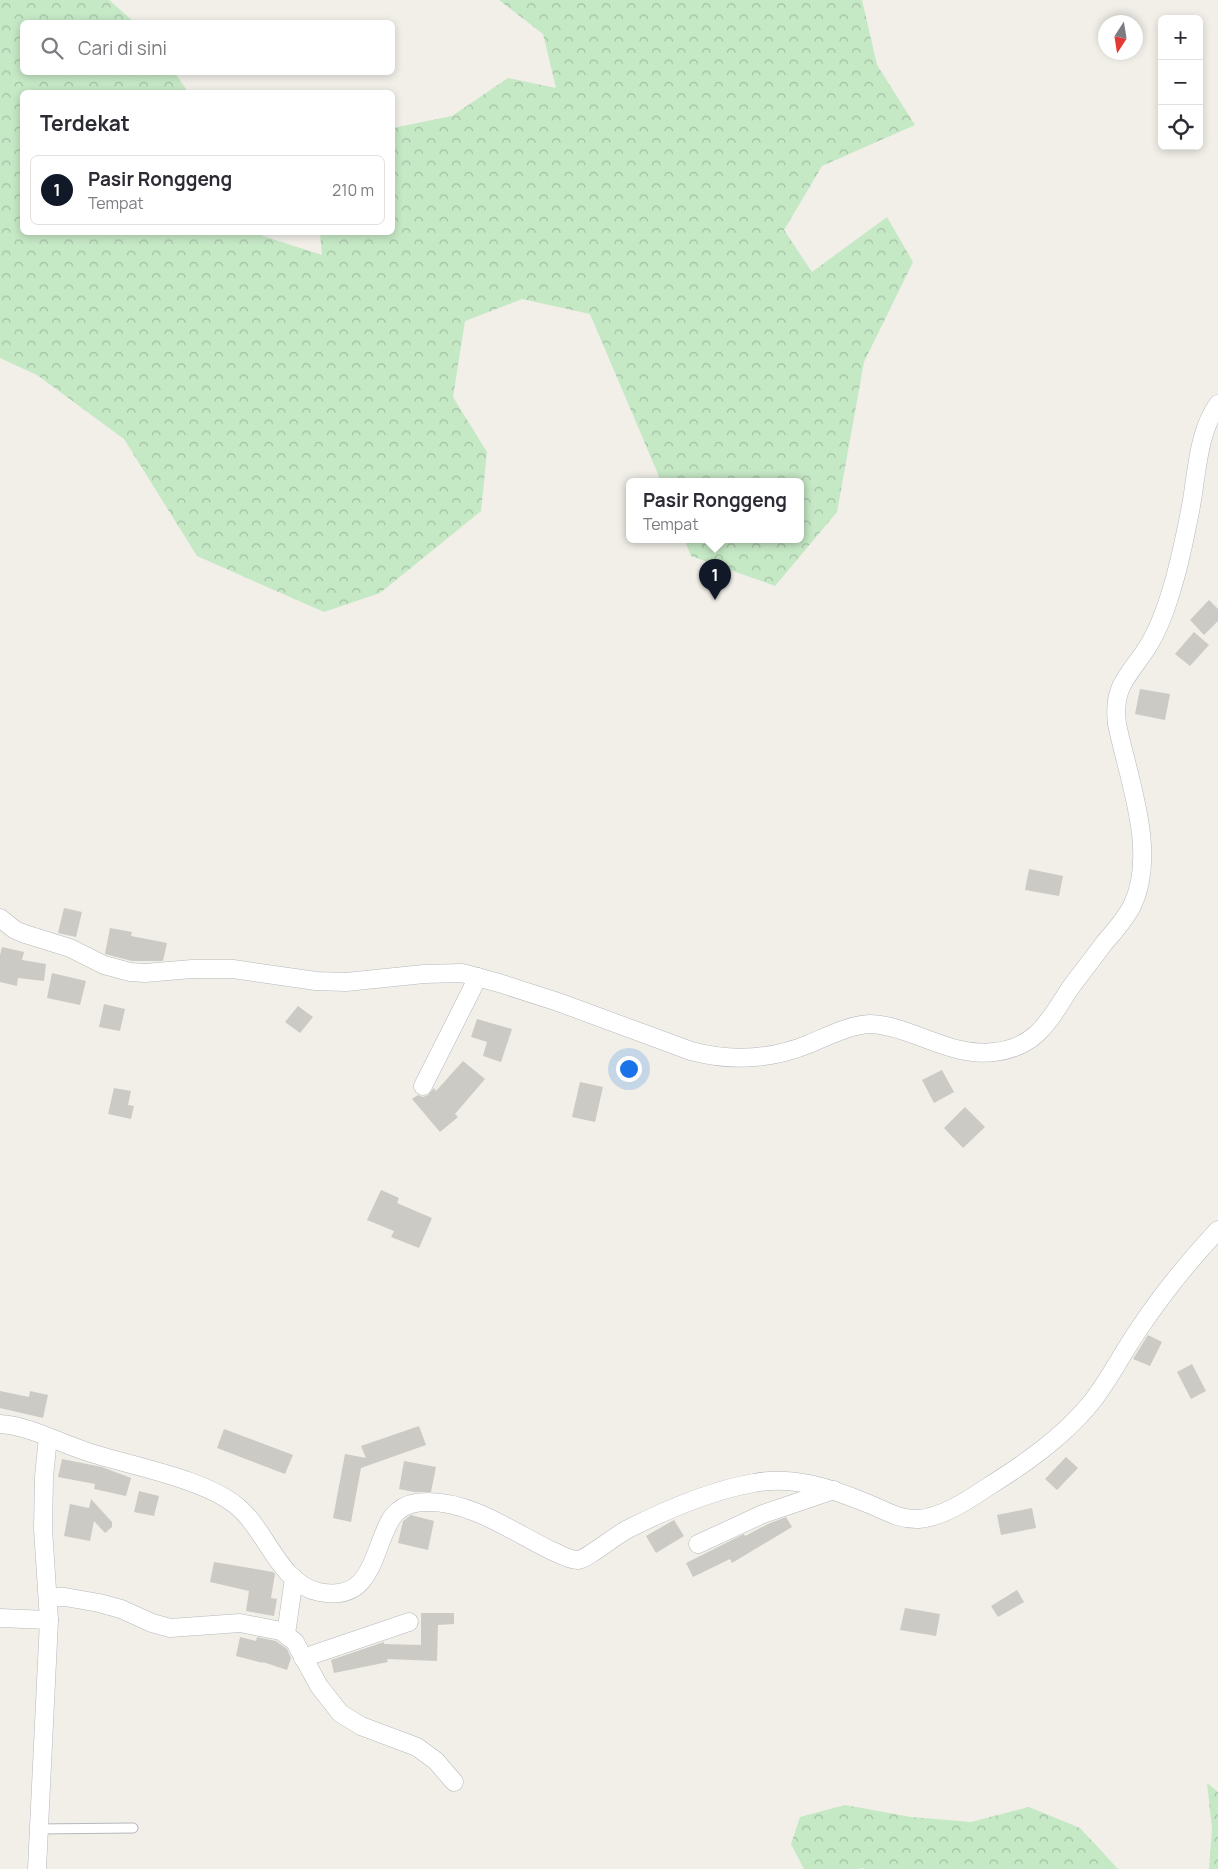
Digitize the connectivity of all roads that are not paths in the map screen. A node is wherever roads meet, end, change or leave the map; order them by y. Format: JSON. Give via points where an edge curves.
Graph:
{"nodes":[{"id":1,"x":1218,"y":404,"type":"edge"},
{"id":2,"x":0,"y":918,"type":"edge"},
{"id":3,"x":478,"y":977,"type":"junction"},
{"id":4,"x":423,"y":1086,"type":"dead end"},
{"id":5,"x":1218,"y":1230,"type":"edge"},
{"id":6,"x":0,"y":1424,"type":"edge"},
{"id":7,"x":48,"y":1437,"type":"junction"},
{"id":8,"x":834,"y":1490,"type":"junction"},
{"id":9,"x":698,"y":1544,"type":"dead end"},
{"id":10,"x":294,"y":1578,"type":"junction"},
{"id":11,"x":48,"y":1597,"type":"junction"},
{"id":12,"x":0,"y":1618,"type":"edge"},
{"id":13,"x":49,"y":1620,"type":"junction"},
{"id":14,"x":409,"y":1622,"type":"dead end"},
{"id":15,"x":286,"y":1634,"type":"junction"},
{"id":16,"x":303,"y":1658,"type":"junction"},
{"id":17,"x":454,"y":1782,"type":"dead end"},
{"id":18,"x":38,"y":1828,"type":"junction"},
{"id":19,"x":133,"y":1828,"type":"dead end"},
{"id":20,"x":37,"y":1869,"type":"edge"}],
"edges":[{"from":1,"to":3,"type":"street","via":[[1202,443],[1183,546],[1163,614],[1117,697],[1117,724],[1141,835],[1141,873],[1136,896],[1125,917],[1039,1034],[1017,1047],[980,1053],[954,1049],[893,1028],[869,1024],[766,1057],[717,1057],[691,1051],[558,1002]]},
{"from":2,"to":3,"type":"street","via":[[15,930],[130,972],[234,969],[346,982],[443,972]]},
{"from":3,"to":4,"type":"street"},
{"from":5,"to":8,"type":"street","via":[[1153,1308],[1089,1405],[1048,1444],[995,1483],[970,1499],[918,1519],[902,1518]]},
{"from":6,"to":7,"type":"street"},
{"from":7,"to":10,"type":"street","via":[[220,1495],[245,1514]]},
{"from":7,"to":11,"type":"street","via":[[43,1529]]},
{"from":8,"to":9,"type":"street","via":[[763,1514]]},
{"from":8,"to":10,"type":"street","via":[[773,1481],[726,1489],[626,1529],[585,1558],[576,1560],[467,1509],[441,1503],[414,1503],[391,1518],[364,1578],[354,1589],[322,1593]]},
{"from":10,"to":15,"type":"street"},
{"from":11,"to":13,"type":"street"},
{"from":11,"to":15,"type":"street","via":[[99,1603],[170,1628],[240,1623]]},
{"from":12,"to":13,"type":"street"},
{"from":13,"to":18,"type":"street"},
{"from":14,"to":16,"type":"street"},
{"from":15,"to":16,"type":"street","via":[[295,1642]]},
{"from":16,"to":17,"type":"street","via":[[319,1686],[346,1718],[417,1747],[436,1761]]},
{"from":18,"to":19,"type":"lane"},
{"from":18,"to":20,"type":"street"}]}
